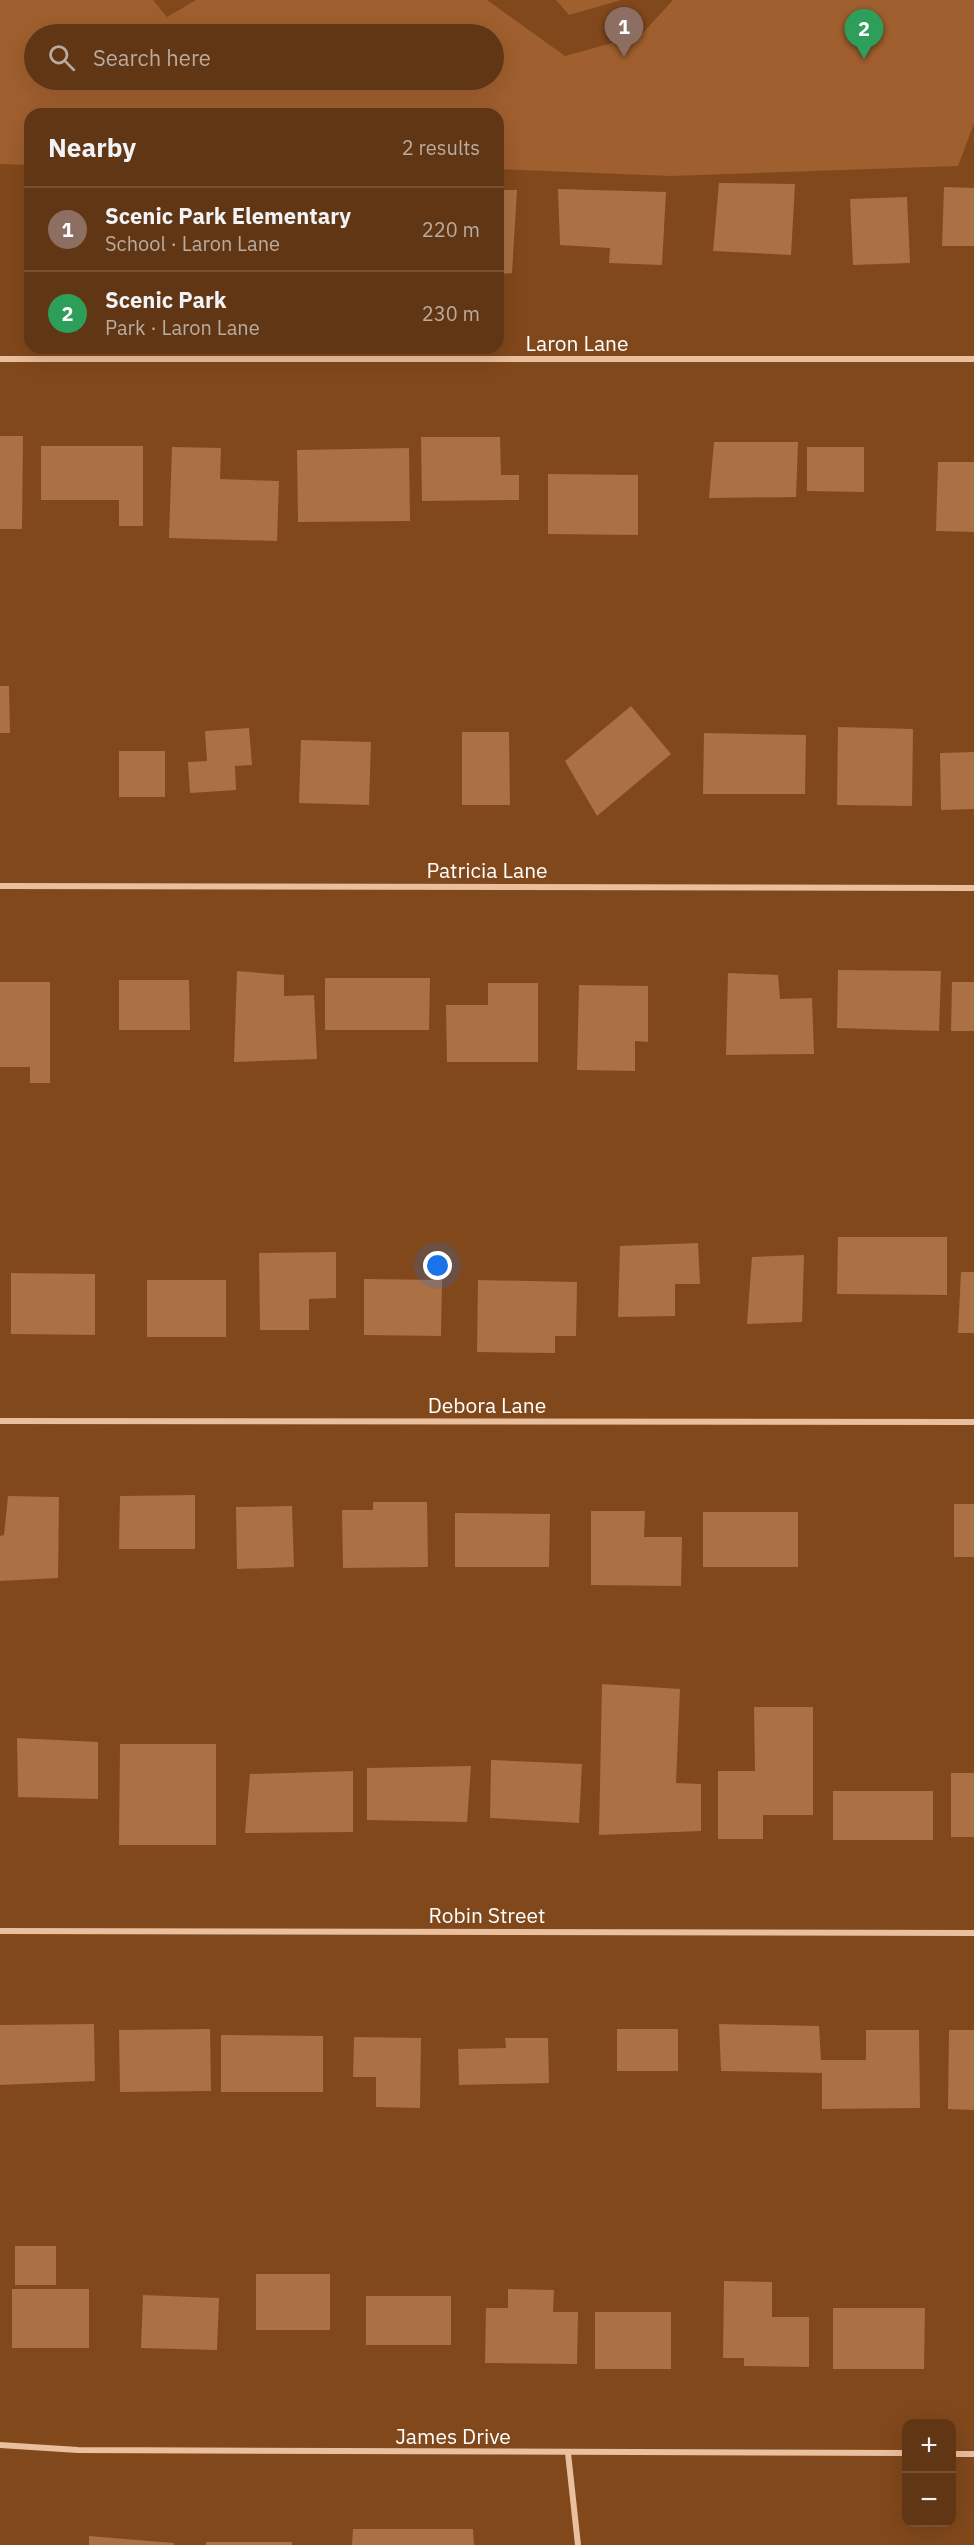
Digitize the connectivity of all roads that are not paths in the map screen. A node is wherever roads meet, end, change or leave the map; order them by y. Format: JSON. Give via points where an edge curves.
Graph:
{"nodes":[{"id":1,"x":0,"y":359,"type":"edge"},
{"id":2,"x":974,"y":359,"type":"edge"},
{"id":3,"x":0,"y":886,"type":"edge"},
{"id":4,"x":974,"y":888,"type":"edge"},
{"id":5,"x":0,"y":1421,"type":"edge"},
{"id":6,"x":974,"y":1422,"type":"edge"},
{"id":7,"x":0,"y":1931,"type":"edge"},
{"id":8,"x":974,"y":1933,"type":"edge"},
{"id":9,"x":0,"y":2445,"type":"edge"},
{"id":10,"x":568,"y":2453,"type":"junction"},
{"id":11,"x":902,"y":2453,"type":"edge"},
{"id":12,"x":956,"y":2454,"type":"edge"},
{"id":13,"x":974,"y":2454,"type":"edge"},
{"id":14,"x":578,"y":2545,"type":"edge"}],
"edges":[{"from":1,"to":2,"type":"street","name":"Laron Lane"},
{"from":3,"to":4,"type":"street","name":"Patricia Lane"},
{"from":5,"to":6,"type":"street","name":"Debora Lane"},
{"from":7,"to":8,"type":"street","name":"Robin Street"},
{"from":9,"to":10,"type":"street","name":"James Drive","via":[[78,2450]]},
{"from":10,"to":11,"type":"street","name":"James Drive"},
{"from":10,"to":14,"type":"street"},
{"from":12,"to":13,"type":"street"}]}
